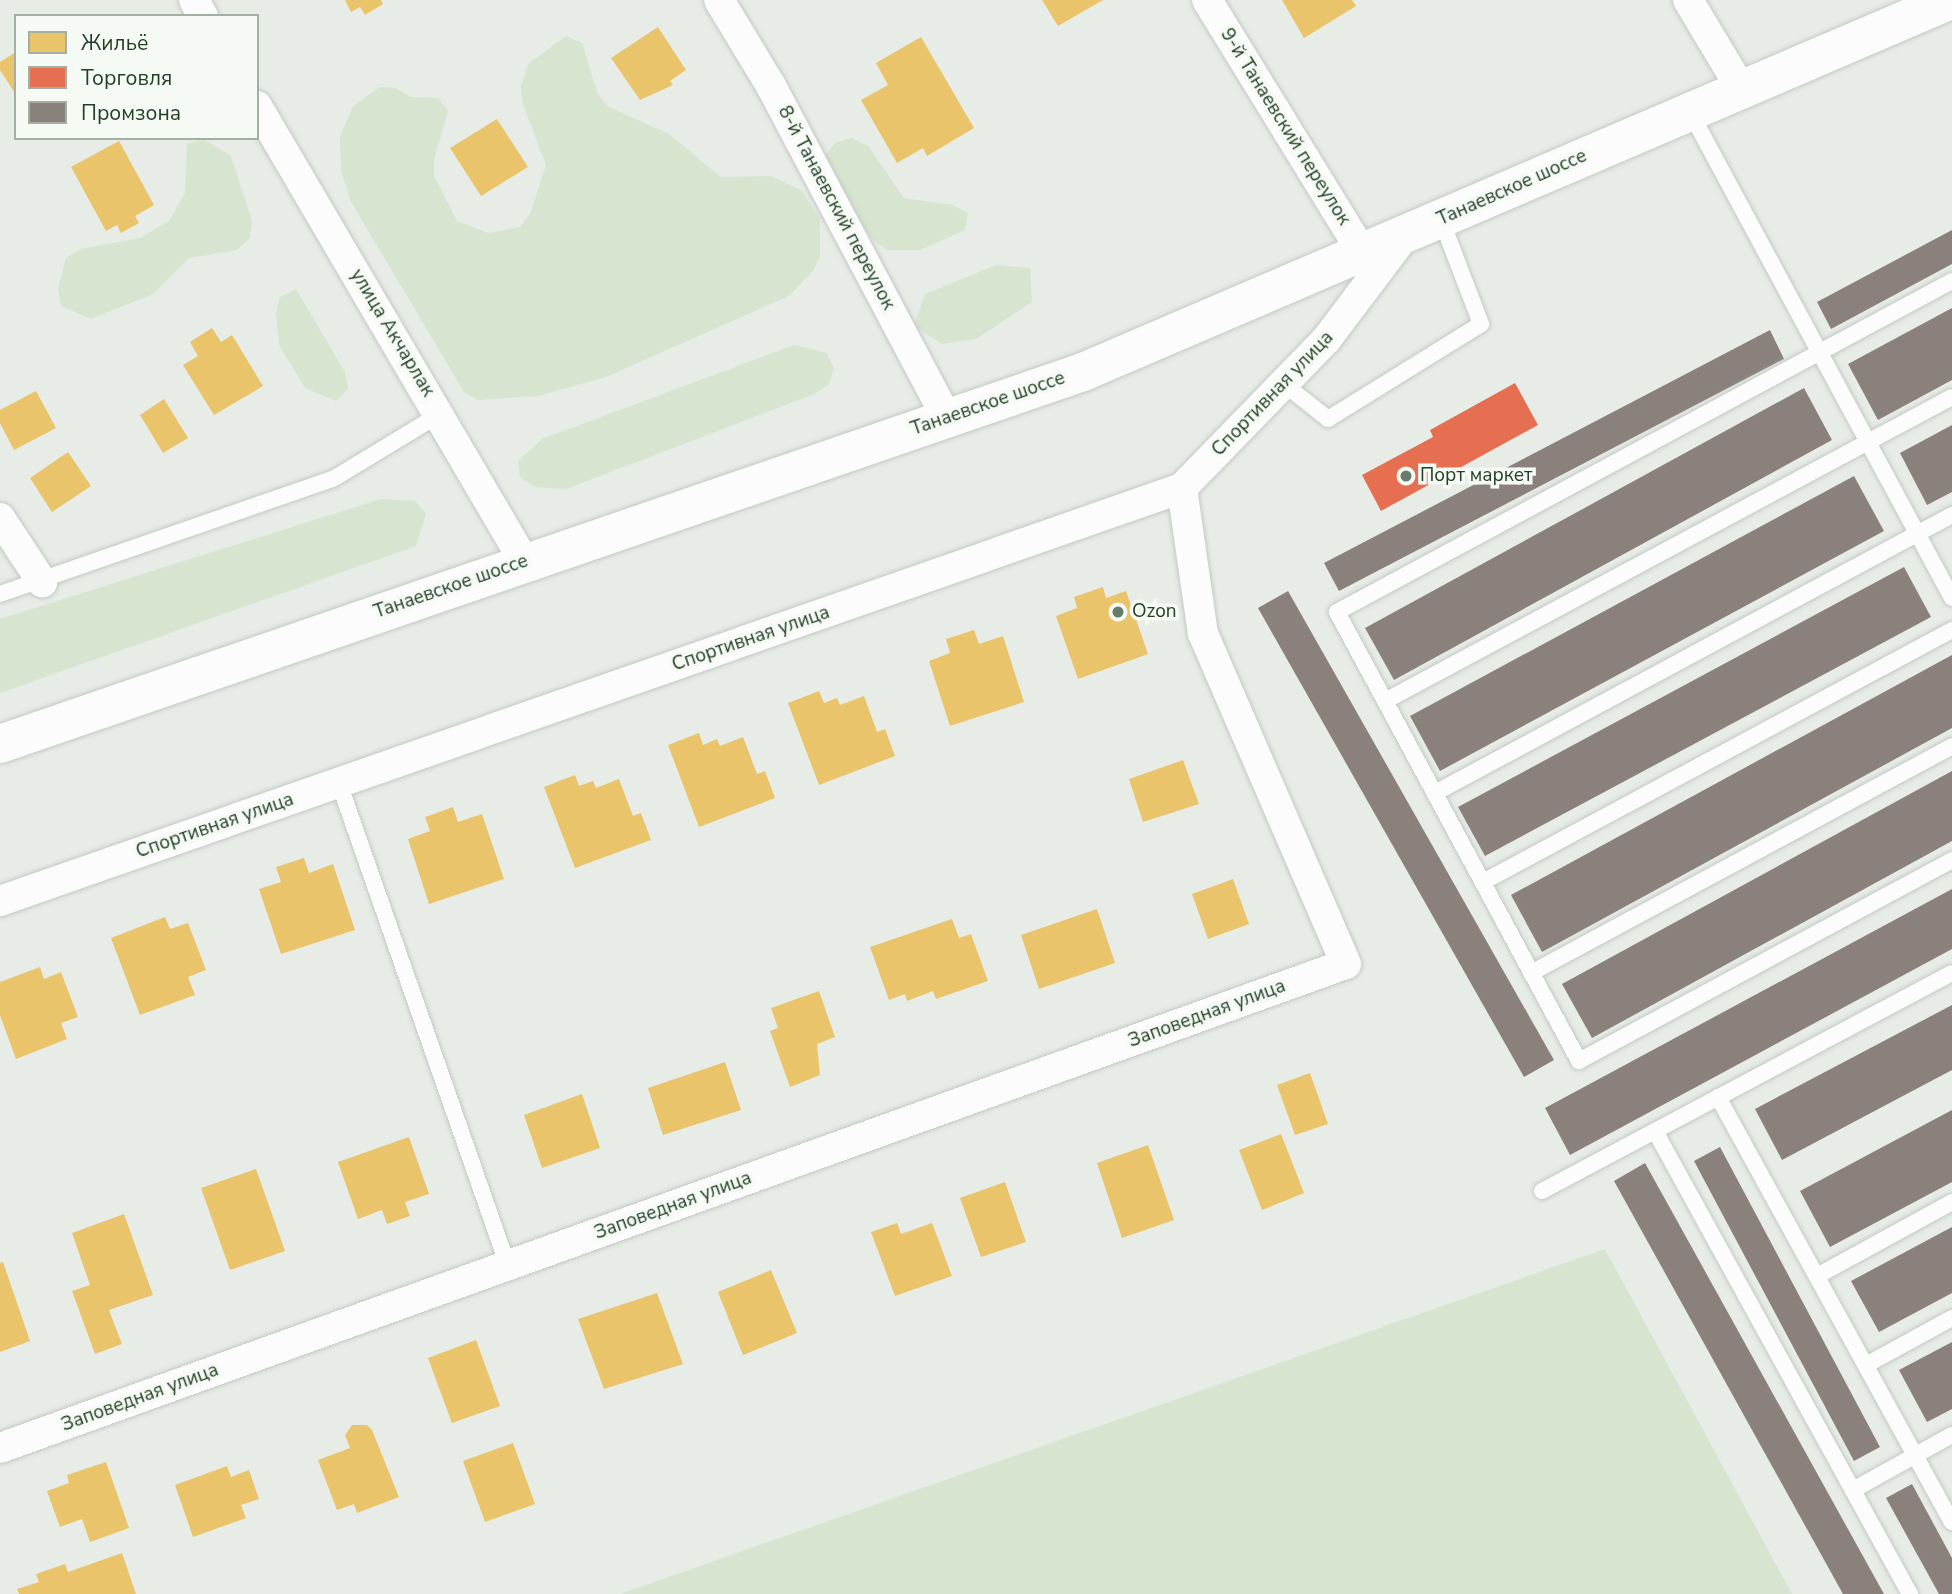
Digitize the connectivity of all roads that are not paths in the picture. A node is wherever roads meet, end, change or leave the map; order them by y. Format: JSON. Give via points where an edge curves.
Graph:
{"nodes":[{"id":1,"x":719,"y":0,"type":"edge"},
{"id":2,"x":1207,"y":0,"type":"edge"},
{"id":3,"x":1688,"y":0,"type":"edge"},
{"id":4,"x":1951,"y":0,"type":"edge"},
{"id":5,"x":1740,"y":87,"type":"junction"},
{"id":6,"x":259,"y":109,"type":"edge"},
{"id":7,"x":1689,"y":110,"type":"junction"},
{"id":8,"x":1440,"y":219,"type":"junction"},
{"id":9,"x":1405,"y":235,"type":"junction"},
{"id":10,"x":1363,"y":254,"type":"junction"},
{"id":11,"x":1952,"y":281,"type":"edge"},
{"id":12,"x":1819,"y":352,"type":"junction"},
{"id":13,"x":1284,"y":384,"type":"junction"},
{"id":14,"x":1952,"y":397,"type":"edge"},
{"id":15,"x":440,"y":414,"type":"junction"},
{"id":16,"x":947,"y":418,"type":"junction"},
{"id":17,"x":1868,"y":442,"type":"junction"},
{"id":18,"x":1182,"y":488,"type":"junction"},
{"id":19,"x":1952,"y":515,"type":"edge"},
{"id":20,"x":0,"y":518,"type":"edge"},
{"id":21,"x":1917,"y":533,"type":"junction"},
{"id":22,"x":524,"y":561,"type":"junction"},
{"id":23,"x":42,"y":582,"type":"junction"},
{"id":24,"x":0,"y":594,"type":"edge"},
{"id":25,"x":1952,"y":598,"type":"edge"},
{"id":26,"x":1952,"y":630,"type":"edge"},
{"id":27,"x":1385,"y":701,"type":"junction"},
{"id":28,"x":0,"y":744,"type":"edge"},
{"id":29,"x":1952,"y":746,"type":"edge"},
{"id":30,"x":339,"y":783,"type":"junction"},
{"id":31,"x":1434,"y":793,"type":"junction"},
{"id":32,"x":1952,"y":860,"type":"edge"},
{"id":33,"x":1482,"y":882,"type":"junction"},
{"id":34,"x":0,"y":901,"type":"edge"},
{"id":35,"x":1531,"y":973,"type":"junction"},
{"id":36,"x":1952,"y":973,"type":"edge"},
{"id":37,"x":1718,"y":1097,"type":"junction"},
{"id":38,"x":1655,"y":1131,"type":"junction"},
{"id":39,"x":1542,"y":1191,"type":"dead end"},
{"id":40,"x":1952,"y":1202,"type":"edge"},
{"id":41,"x":508,"y":1266,"type":"junction"},
{"id":42,"x":1817,"y":1276,"type":"junction"},
{"id":43,"x":1952,"y":1318,"type":"edge"},
{"id":44,"x":1866,"y":1365,"type":"junction"},
{"id":45,"x":1952,"y":1435,"type":"edge"},
{"id":46,"x":0,"y":1448,"type":"edge"},
{"id":47,"x":1915,"y":1455,"type":"junction"},
{"id":48,"x":1853,"y":1490,"type":"junction"},
{"id":49,"x":1952,"y":1522,"type":"edge"},
{"id":50,"x":1910,"y":1594,"type":"edge"}],
"edges":[{"from":1,"to":16,"type":"street","name":"8-й Танаевский переулок","via":[[771,86]]},
{"from":2,"to":10,"type":"street","name":"9-й Танаевский переулок"},
{"from":3,"to":5,"type":"street"},
{"from":4,"to":5,"type":"street","name":"Танаевское шоссе"},
{"from":5,"to":7,"type":"street","name":"Танаевское шоссе"},
{"from":6,"to":15,"type":"street","name":"улица Акчарлак"},
{"from":7,"to":8,"type":"street","name":"Танаевское шоссе"},
{"from":7,"to":12,"type":"lane"},
{"from":8,"to":9,"type":"street","name":"Танаевское шоссе"},
{"from":8,"to":13,"type":"lane","via":[[1481,324],[1328,419]]},
{"from":9,"to":10,"type":"street","name":"Танаевское шоссе"},
{"from":9,"to":13,"type":"street","name":"Спортивная улица","via":[[1326,340]]},
{"from":10,"to":16,"type":"street","name":"Танаевское шоссе","via":[[1083,372]]},
{"from":11,"to":12,"type":"lane"},
{"from":12,"to":17,"type":"lane"},
{"from":12,"to":27,"type":"lane","via":[[1337,612]]},
{"from":13,"to":18,"type":"street","name":"Спортивная улица"},
{"from":14,"to":17,"type":"lane"},
{"from":15,"to":22,"type":"street","name":"улица Акчарлак"},
{"from":15,"to":23,"type":"lane","via":[[333,479]]},
{"from":16,"to":22,"type":"street","name":"Танаевское шоссе"},
{"from":17,"to":21,"type":"lane"},
{"from":17,"to":27,"type":"lane"},
{"from":18,"to":30,"type":"street","name":"Спортивная улица"},
{"from":18,"to":41,"type":"street","name":"Заповедная улица","via":[[1203,634],[1346,964]]},
{"from":19,"to":21,"type":"lane"},
{"from":20,"to":23,"type":"street"},
{"from":21,"to":25,"type":"lane"},
{"from":21,"to":31,"type":"lane"},
{"from":22,"to":28,"type":"street","name":"Танаевское шоссе"},
{"from":23,"to":24,"type":"lane"},
{"from":26,"to":33,"type":"lane"},
{"from":27,"to":31,"type":"lane"},
{"from":29,"to":35,"type":"lane"},
{"from":30,"to":34,"type":"street","name":"Спортивная улица"},
{"from":30,"to":41,"type":"lane"},
{"from":31,"to":33,"type":"lane"},
{"from":32,"to":35,"type":"lane","via":[[1579,1061]]},
{"from":33,"to":35,"type":"lane"},
{"from":36,"to":37,"type":"lane"},
{"from":37,"to":38,"type":"lane"},
{"from":37,"to":42,"type":"lane"},
{"from":38,"to":39,"type":"lane"},
{"from":38,"to":48,"type":"lane"},
{"from":40,"to":42,"type":"lane"},
{"from":41,"to":46,"type":"street","name":"Заповедная улица"},
{"from":42,"to":44,"type":"lane"},
{"from":43,"to":44,"type":"lane"},
{"from":44,"to":47,"type":"lane"},
{"from":45,"to":47,"type":"lane"},
{"from":47,"to":48,"type":"lane"},
{"from":47,"to":49,"type":"lane"},
{"from":48,"to":50,"type":"lane"}]}
